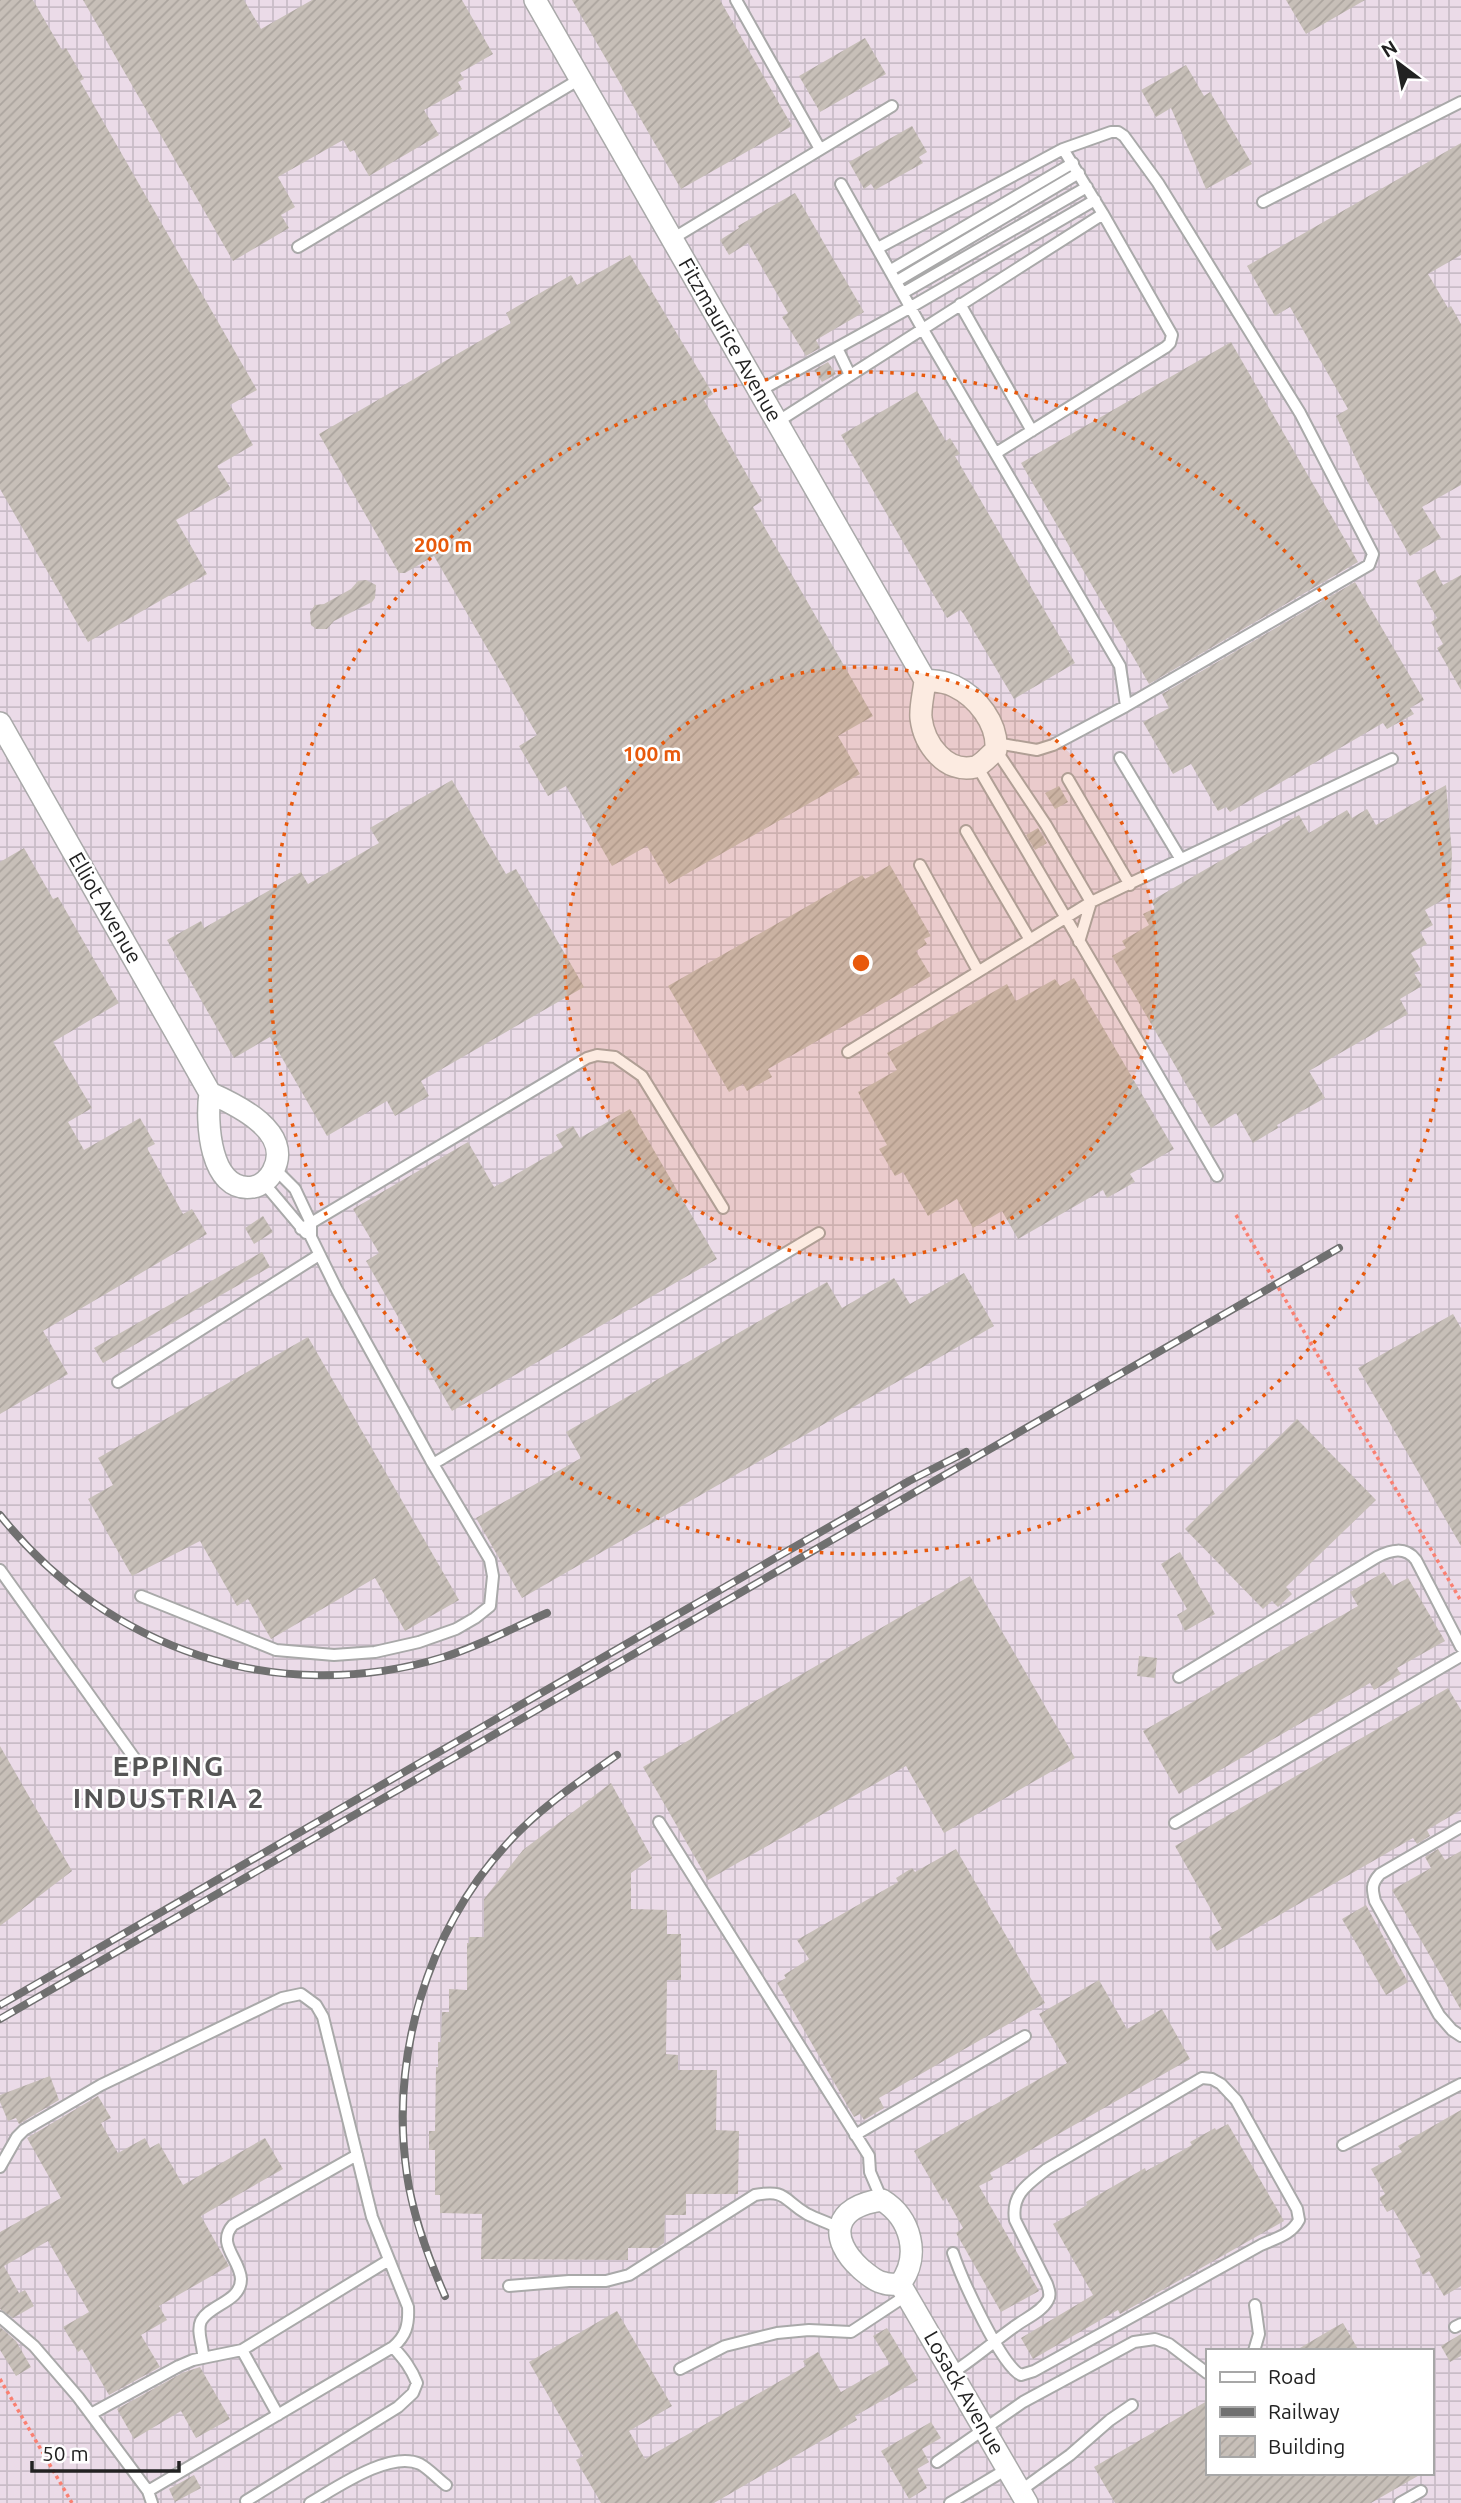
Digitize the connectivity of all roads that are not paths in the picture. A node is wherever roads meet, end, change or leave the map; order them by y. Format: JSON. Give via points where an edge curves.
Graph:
{"nodes":[{"id":1,"x":535,"y":0,"type":"edge"},
{"id":2,"x":736,"y":0,"type":"edge"},
{"id":3,"x":580,"y":79,"type":"junction"},
{"id":4,"x":1461,"y":102,"type":"edge"},
{"id":5,"x":891,"y":106,"type":"dead end"},
{"id":6,"x":820,"y":149,"type":"junction"},
{"id":7,"x":1063,"y":149,"type":"junction"},
{"id":8,"x":1076,"y":168,"type":"junction"},
{"id":9,"x":841,"y":184,"type":"dead end"},
{"id":10,"x":1087,"y":187,"type":"junction"},
{"id":11,"x":1095,"y":200,"type":"junction"},
{"id":12,"x":1263,"y":202,"type":"dead end"},
{"id":13,"x":1103,"y":214,"type":"junction"},
{"id":14,"x":672,"y":239,"type":"junction"},
{"id":15,"x":298,"y":247,"type":"dead end"},
{"id":16,"x":878,"y":248,"type":"junction"},
{"id":17,"x":894,"y":275,"type":"junction"},
{"id":18,"x":903,"y":293,"type":"junction"},
{"id":19,"x":960,"y":304,"type":"junction"},
{"id":20,"x":911,"y":307,"type":"junction"},
{"id":21,"x":922,"y":328,"type":"junction"},
{"id":22,"x":837,"y":348,"type":"junction"},
{"id":23,"x":850,"y":374,"type":"junction"},
{"id":24,"x":759,"y":391,"type":"junction"},
{"id":25,"x":777,"y":422,"type":"junction"},
{"id":26,"x":1032,"y":431,"type":"junction"},
{"id":27,"x":996,"y":453,"type":"junction"},
{"id":28,"x":925,"y":680,"type":"junction"},
{"id":29,"x":1126,"y":706,"type":"junction"},
{"id":30,"x":0,"y":723,"type":"edge"},
{"id":31,"x":996,"y":746,"type":"junction"},
{"id":32,"x":1119,"y":758,"type":"dead end"},
{"id":33,"x":1392,"y":759,"type":"dead end"},
{"id":34,"x":977,"y":766,"type":"junction"},
{"id":35,"x":1068,"y":779,"type":"dead end"},
{"id":36,"x":966,"y":831,"type":"dead end"},
{"id":37,"x":1180,"y":858,"type":"junction"},
{"id":38,"x":920,"y":865,"type":"dead end"},
{"id":39,"x":1130,"y":884,"type":"junction"},
{"id":40,"x":1091,"y":902,"type":"junction"},
{"id":41,"x":1064,"y":918,"type":"junction"},
{"id":42,"x":1030,"y":940,"type":"junction"},
{"id":43,"x":1079,"y":942,"type":"junction"},
{"id":44,"x":978,"y":971,"type":"junction"},
{"id":45,"x":848,"y":1052,"type":"dead end"},
{"id":46,"x":210,"y":1093,"type":"junction"},
{"id":47,"x":269,"y":1175,"type":"junction"},
{"id":48,"x":1217,"y":1176,"type":"dead end"},
{"id":49,"x":723,"y":1208,"type":"dead end"},
{"id":50,"x":306,"y":1226,"type":"junction"},
{"id":51,"x":819,"y":1233,"type":"dead end"},
{"id":52,"x":319,"y":1255,"type":"junction"},
{"id":53,"x":118,"y":1382,"type":"dead end"},
{"id":54,"x":433,"y":1464,"type":"junction"},
{"id":55,"x":0,"y":1570,"type":"edge"},
{"id":56,"x":141,"y":1596,"type":"dead end"},
{"id":57,"x":1461,"y":1647,"type":"edge"},
{"id":58,"x":1461,"y":1656,"type":"edge"},
{"id":59,"x":1180,"y":1677,"type":"dead end"},
{"id":60,"x":135,"y":1759,"type":"dead end"},
{"id":61,"x":659,"y":1822,"type":"dead end"},
{"id":62,"x":1175,"y":1823,"type":"dead end"},
{"id":63,"x":1461,"y":1827,"type":"edge"},
{"id":64,"x":1025,"y":2036,"type":"dead end"},
{"id":65,"x":1461,"y":2036,"type":"edge"},
{"id":66,"x":1461,"y":2084,"type":"edge"},
{"id":67,"x":855,"y":2135,"type":"junction"},
{"id":68,"x":1343,"y":2145,"type":"dead end"},
{"id":69,"x":357,"y":2155,"type":"junction"},
{"id":70,"x":0,"y":2167,"type":"edge"},
{"id":71,"x":882,"y":2200,"type":"junction"},
{"id":72,"x":839,"y":2228,"type":"junction"},
{"id":73,"x":953,"y":2253,"type":"dead end"},
{"id":74,"x":389,"y":2260,"type":"junction"},
{"id":75,"x":509,"y":2286,"type":"dead end"},
{"id":76,"x":903,"y":2290,"type":"junction"},
{"id":77,"x":1255,"y":2305,"type":"dead end"},
{"id":78,"x":0,"y":2317,"type":"edge"},
{"id":79,"x":996,"y":2342,"type":"junction"},
{"id":80,"x":393,"y":2347,"type":"junction"},
{"id":81,"x":1255,"y":2349,"type":"edge"},
{"id":82,"x":242,"y":2350,"type":"junction"},
{"id":83,"x":203,"y":2358,"type":"junction"},
{"id":84,"x":680,"y":2369,"type":"dead end"},
{"id":85,"x":952,"y":2372,"type":"junction"},
{"id":86,"x":1206,"y":2372,"type":"edge"},
{"id":87,"x":1132,"y":2405,"type":"dead end"},
{"id":88,"x":91,"y":2414,"type":"junction"},
{"id":89,"x":278,"y":2415,"type":"junction"},
{"id":90,"x":984,"y":2428,"type":"junction"},
{"id":91,"x":937,"y":2462,"type":"dead end"},
{"id":92,"x":1007,"y":2469,"type":"junction"},
{"id":93,"x":446,"y":2485,"type":"dead end"},
{"id":94,"x":148,"y":2491,"type":"junction"},
{"id":95,"x":1421,"y":2491,"type":"dead end"},
{"id":96,"x":1024,"y":2497,"type":"edge"},
{"id":97,"x":246,"y":2501,"type":"dead end"},
{"id":98,"x":152,"y":2503,"type":"edge"},
{"id":99,"x":310,"y":2503,"type":"edge"},
{"id":100,"x":950,"y":2503,"type":"edge"},
{"id":101,"x":1400,"y":2503,"type":"edge"}],
"edges":[{"from":1,"to":3,"type":"street","name":"Fitzmaurice Avenue"},
{"from":2,"to":6,"type":"lane"},
{"from":3,"to":14,"type":"street","name":"Fitzmaurice Avenue"},
{"from":3,"to":15,"type":"lane"},
{"from":4,"to":12,"type":"lane"},
{"from":5,"to":6,"type":"lane"},
{"from":6,"to":14,"type":"lane"},
{"from":7,"to":8,"type":"lane"},
{"from":7,"to":16,"type":"lane"},
{"from":7,"to":29,"type":"lane","via":[[1111,132],[1124,136],[1300,413],[1373,554],[1369,565]]},
{"from":8,"to":10,"type":"lane"},
{"from":8,"to":17,"type":"lane"},
{"from":9,"to":16,"type":"lane"},
{"from":10,"to":11,"type":"lane"},
{"from":10,"to":18,"type":"lane"},
{"from":11,"to":13,"type":"lane"},
{"from":11,"to":20,"type":"lane"},
{"from":13,"to":19,"type":"lane"},
{"from":13,"to":26,"type":"lane","via":[[1171,339],[1166,347]]},
{"from":14,"to":24,"type":"street","name":"Fitzmaurice Avenue"},
{"from":16,"to":17,"type":"lane"},
{"from":17,"to":18,"type":"lane"},
{"from":18,"to":20,"type":"lane"},
{"from":19,"to":21,"type":"lane"},
{"from":19,"to":26,"type":"lane"},
{"from":20,"to":21,"type":"lane"},
{"from":20,"to":22,"type":"lane"},
{"from":21,"to":23,"type":"lane"},
{"from":21,"to":27,"type":"lane"},
{"from":22,"to":23,"type":"lane"},
{"from":22,"to":24,"type":"lane"},
{"from":23,"to":25,"type":"lane"},
{"from":24,"to":25,"type":"street","name":"Fitzmaurice Avenue"},
{"from":25,"to":28,"type":"street","name":"Fitzmaurice Avenue"},
{"from":26,"to":27,"type":"lane"},
{"from":27,"to":29,"type":"lane","via":[[1120,666]]},
{"from":28,"to":31,"type":"street","via":[[954,685],[974,701],[985,713]]},
{"from":28,"to":34,"type":"street","via":[[921,717],[931,744],[948,765]]},
{"from":29,"to":31,"type":"lane","via":[[1037,750]]},
{"from":30,"to":46,"type":"street","name":"Elliot Avenue"},
{"from":31,"to":34,"type":"street"},
{"from":31,"to":40,"type":"lane"},
{"from":32,"to":37,"type":"lane"},
{"from":33,"to":37,"type":"lane"},
{"from":34,"to":41,"type":"lane"},
{"from":35,"to":39,"type":"lane"},
{"from":36,"to":42,"type":"lane"},
{"from":37,"to":39,"type":"lane"},
{"from":38,"to":44,"type":"lane"},
{"from":39,"to":40,"type":"lane"},
{"from":40,"to":41,"type":"lane"},
{"from":40,"to":43,"type":"lane"},
{"from":41,"to":42,"type":"lane"},
{"from":41,"to":43,"type":"lane"},
{"from":42,"to":44,"type":"lane"},
{"from":43,"to":48,"type":"lane"},
{"from":44,"to":45,"type":"lane"},
{"from":46,"to":47,"type":"street","via":[[240,1106],[266,1128],[276,1150]]},
{"from":46,"to":47,"type":"street","via":[[209,1136],[220,1170],[240,1186],[253,1187]]},
{"from":47,"to":50,"type":"lane"},
{"from":47,"to":50,"type":"lane","via":[[295,1189]]},
{"from":49,"to":50,"type":"lane","via":[[642,1076],[615,1057],[597,1055]]},
{"from":50,"to":52,"type":"lane"},
{"from":51,"to":54,"type":"lane"},
{"from":52,"to":53,"type":"lane"},
{"from":52,"to":54,"type":"lane"},
{"from":54,"to":56,"type":"lane","via":[[490,1560],[493,1576],[490,1606],[456,1629],[374,1652],[334,1655],[276,1650]]},
{"from":55,"to":60,"type":"lane"},
{"from":57,"to":59,"type":"lane","via":[[1416,1560],[1403,1550],[1377,1557]]},
{"from":58,"to":62,"type":"lane"},
{"from":61,"to":67,"type":"lane"},
{"from":63,"to":65,"type":"lane","via":[[1380,1874],[1372,1890],[1439,2015]]},
{"from":64,"to":67,"type":"lane"},
{"from":66,"to":68,"type":"lane"},
{"from":67,"to":71,"type":"lane","via":[[869,2156],[870,2172]]},
{"from":69,"to":70,"type":"lane","via":[[323,2017],[301,1994],[282,1998],[90,2092],[24,2130]]},
{"from":69,"to":74,"type":"lane","via":[[372,2217]]},
{"from":69,"to":83,"type":"lane","via":[[228,2231],[227,2244],[241,2284],[201,2322]]},
{"from":71,"to":72,"type":"street","via":[[858,2206],[846,2214]]},
{"from":71,"to":76,"type":"street","via":[[895,2208],[909,2235],[911,2265]]},
{"from":72,"to":75,"type":"lane","via":[[774,2192],[755,2195],[629,2275],[606,2281]]},
{"from":72,"to":76,"type":"street","via":[[849,2258],[882,2283]]},
{"from":73,"to":79,"type":"lane"},
{"from":74,"to":80,"type":"lane","via":[[409,2320],[404,2337]]},
{"from":74,"to":82,"type":"lane"},
{"from":76,"to":84,"type":"lane","via":[[851,2332],[777,2333],[725,2346]]},
{"from":76,"to":85,"type":"street","name":"Losack Avenue"},
{"from":77,"to":81,"type":"lane","via":[[1259,2334]]},
{"from":78,"to":88,"type":"lane","via":[[34,2346]]},
{"from":79,"to":79,"type":"lane","via":[[1017,2374],[1034,2371],[1295,2229],[1297,2209],[1236,2100],[1221,2084],[1202,2078],[1023,2187],[1013,2209],[1015,2220],[1050,2294],[1047,2303]]},
{"from":79,"to":85,"type":"lane"},
{"from":80,"to":89,"type":"lane"},
{"from":80,"to":97,"type":"lane","via":[[413,2373],[417,2383],[413,2392],[398,2407]]},
{"from":82,"to":83,"type":"lane"},
{"from":82,"to":89,"type":"lane"},
{"from":83,"to":88,"type":"lane","via":[[179,2365]]},
{"from":85,"to":90,"type":"street","name":"Losack Avenue"},
{"from":86,"to":90,"type":"lane","via":[[1169,2344],[1155,2339],[1134,2342]]},
{"from":87,"to":96,"type":"lane"},
{"from":88,"to":94,"type":"lane"},
{"from":89,"to":94,"type":"lane"},
{"from":90,"to":91,"type":"lane"},
{"from":90,"to":92,"type":"street","name":"Losack Avenue"},
{"from":92,"to":96,"type":"street","name":"Losack Avenue"},
{"from":92,"to":100,"type":"lane"},
{"from":93,"to":99,"type":"lane","via":[[420,2464],[403,2462],[383,2465]]},
{"from":94,"to":98,"type":"lane"},
{"from":95,"to":101,"type":"lane"}]}
